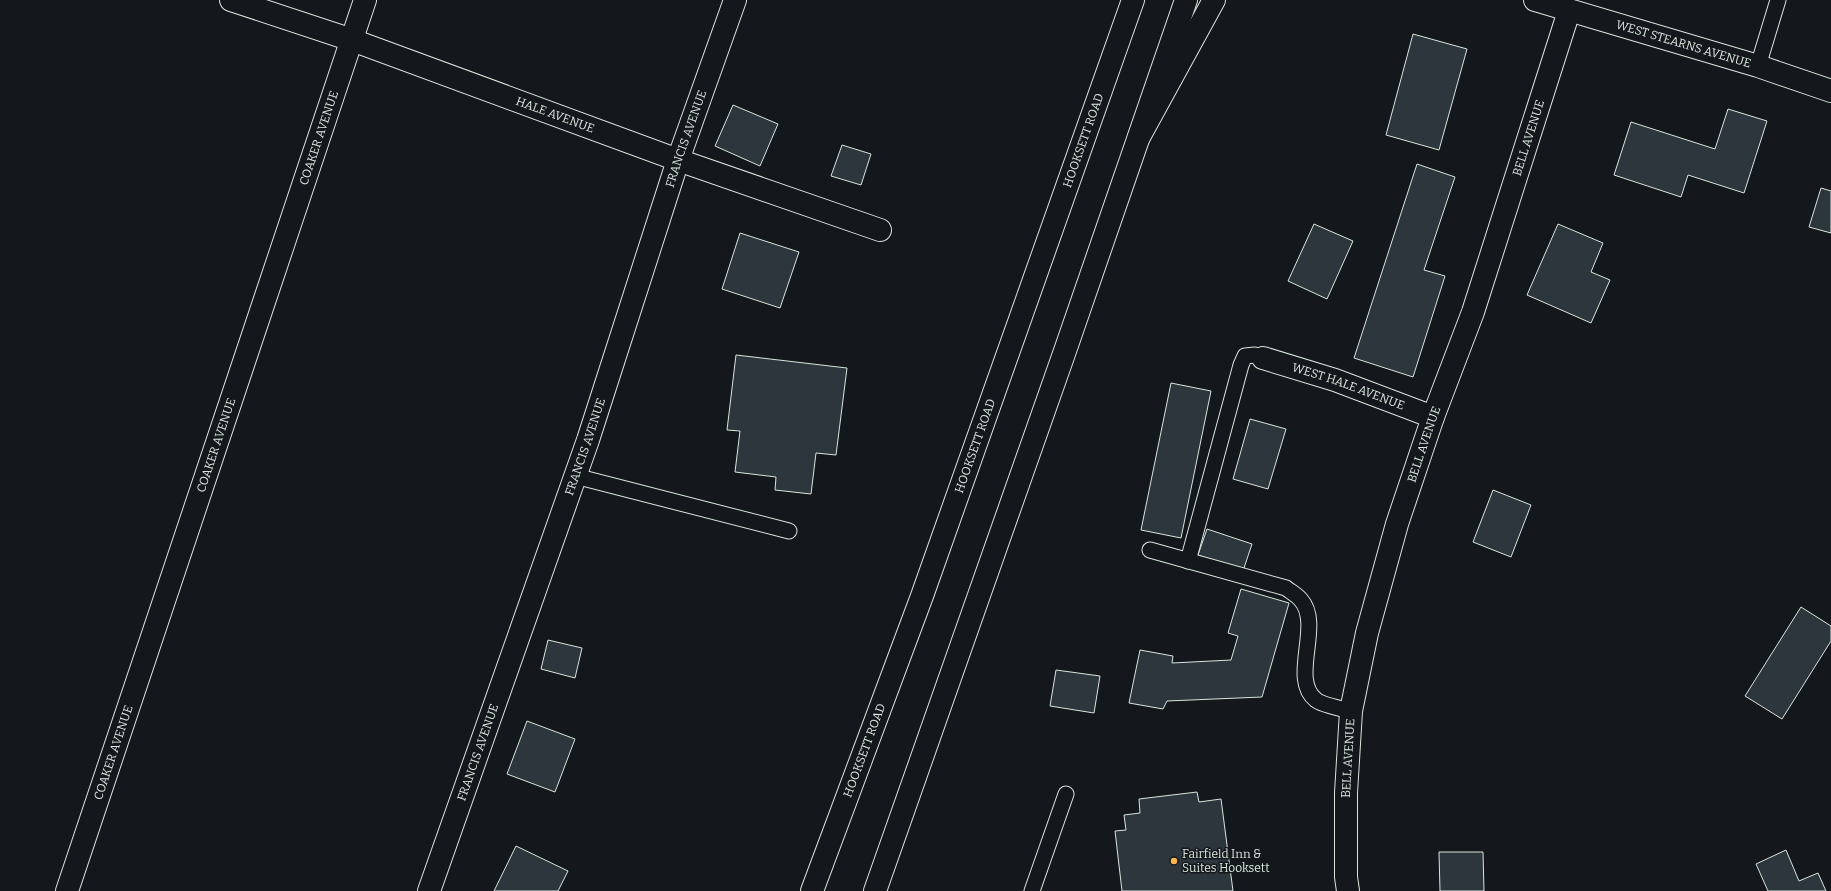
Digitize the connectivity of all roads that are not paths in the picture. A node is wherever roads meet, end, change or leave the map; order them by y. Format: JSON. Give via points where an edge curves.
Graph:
{"nodes":[{"id":1,"x":231,"y":0,"type":"edge"},
{"id":2,"x":366,"y":0,"type":"edge"},
{"id":3,"x":735,"y":0,"type":"edge"},
{"id":4,"x":1133,"y":0,"type":"edge"},
{"id":5,"x":1186,"y":0,"type":"edge"},
{"id":6,"x":1214,"y":0,"type":"edge"},
{"id":7,"x":1535,"y":0,"type":"edge"},
{"id":8,"x":1778,"y":0,"type":"edge"},
{"id":9,"x":1569,"y":11,"type":"junction"},
{"id":10,"x":352,"y":40,"type":"junction"},
{"id":11,"x":1758,"y":66,"type":"junction"},
{"id":12,"x":1831,"y":91,"type":"edge"},
{"id":13,"x":1139,"y":137,"type":"junction"},
{"id":14,"x":678,"y":160,"type":"junction"},
{"id":15,"x":880,"y":230,"type":"dead end"},
{"id":16,"x":1263,"y":358,"type":"joint"},
{"id":17,"x":1433,"y":417,"type":"junction"},
{"id":18,"x":575,"y":476,"type":"junction"},
{"id":19,"x":789,"y":531,"type":"dead end"},
{"id":20,"x":1150,"y":550,"type":"dead end"},
{"id":21,"x":1188,"y":561,"type":"junction"},
{"id":22,"x":1351,"y":711,"type":"junction"},
{"id":23,"x":1066,"y":794,"type":"dead end"},
{"id":24,"x":67,"y":891,"type":"edge"},
{"id":25,"x":429,"y":891,"type":"edge"},
{"id":26,"x":812,"y":891,"type":"edge"},
{"id":27,"x":875,"y":891,"type":"edge"},
{"id":28,"x":1032,"y":891,"type":"edge"},
{"id":29,"x":1348,"y":891,"type":"edge"}],
"edges":[{"from":1,"to":10,"type":"main road","name":"HALE AVENUE"},
{"from":2,"to":10,"type":"main road","name":"COAKER AVENUE"},
{"from":3,"to":14,"type":"main road","name":"FRANCIS AVENUE"},
{"from":4,"to":26,"type":"main road","name":"HOOKSETT ROAD","via":[[922,596]]},
{"from":5,"to":13,"type":"main road"},
{"from":6,"to":13,"type":"main road"},
{"from":7,"to":9,"type":"main road","name":"WEST STEARNS AVENUE"},
{"from":8,"to":11,"type":"lane"},
{"from":9,"to":11,"type":"main road","name":"WEST STEARNS AVENUE"},
{"from":9,"to":17,"type":"main road","name":"BELL AVENUE","via":[[1473,312]]},
{"from":10,"to":14,"type":"main road","name":"HALE AVENUE"},
{"from":10,"to":24,"type":"main road","name":"COAKER AVENUE"},
{"from":11,"to":12,"type":"main road","name":"WEST STEARNS AVENUE"},
{"from":13,"to":27,"type":"main road"},
{"from":14,"to":15,"type":"main road","name":"HALE AVENUE"},
{"from":14,"to":18,"type":"main road","name":"FRANCIS AVENUE"},
{"from":16,"to":17,"type":"main road","name":"WEST HALE AVENUE","via":[[1335,380]]},
{"from":16,"to":21,"type":"lane","via":[[1255,355],[1245,356],[1241,365]]},
{"from":17,"to":22,"type":"main road","name":"BELL AVENUE","via":[[1397,524],[1367,633]]},
{"from":18,"to":19,"type":"lane"},
{"from":18,"to":25,"type":"main road","name":"FRANCIS AVENUE"},
{"from":20,"to":21,"type":"lane"},
{"from":21,"to":22,"type":"lane","via":[[1286,588],[1302,600],[1310,620],[1306,688],[1316,701]]},
{"from":22,"to":29,"type":"main road","name":"BELL AVENUE","via":[[1346,793]]},
{"from":23,"to":28,"type":"lane"}]}
